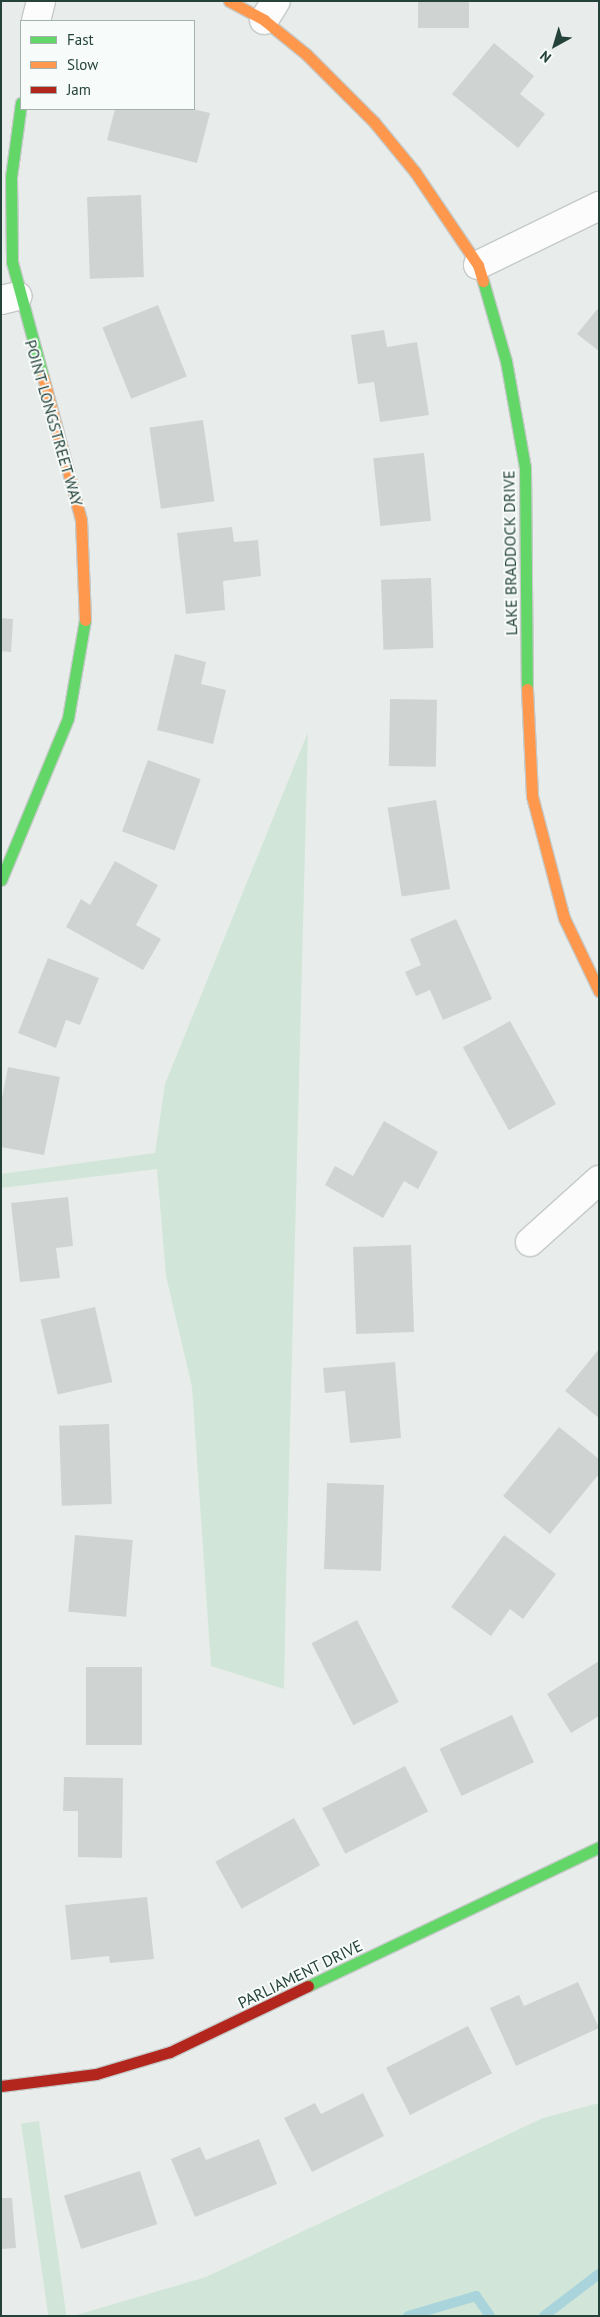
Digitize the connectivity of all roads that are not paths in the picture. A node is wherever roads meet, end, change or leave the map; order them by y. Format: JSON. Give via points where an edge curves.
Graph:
{"nodes":[{"id":1,"x":40,"y":1,"type":"edge"},
{"id":2,"x":229,"y":1,"type":"edge"},
{"id":3,"x":270,"y":11,"type":"edge"},
{"id":4,"x":36,"y":20,"type":"edge"},
{"id":5,"x":20,"y":110,"type":"edge"},
{"id":6,"x":599,"y":206,"type":"edge"},
{"id":7,"x":478,"y":265,"type":"junction"},
{"id":8,"x":10,"y":298,"type":"edge"},
{"id":9,"x":1,"y":880,"type":"edge"},
{"id":10,"x":599,"y":991,"type":"edge"},
{"id":11,"x":599,"y":1180,"type":"edge"},
{"id":12,"x":530,"y":1242,"type":"dead end"},
{"id":13,"x":599,"y":1848,"type":"edge"},
{"id":14,"x":1,"y":2086,"type":"edge"}],
"edges":[{"from":1,"to":4,"type":"street"},
{"from":2,"to":3,"type":"street","name":"LAKE BRADDOCK DRIVE"},
{"from":3,"to":7,"type":"street","name":"LAKE BRADDOCK DRIVE","via":[[374,122],[415,172]]},
{"from":5,"to":8,"type":"street","name":"POINT LONGSTREET WAY","via":[[9,210]]},
{"from":6,"to":7,"type":"street"},
{"from":7,"to":10,"type":"street","name":"LAKE BRADDOCK DRIVE","via":[[506,361],[525,468],[529,540],[526,733],[532,796],[564,918]]},
{"from":8,"to":9,"type":"street","name":"POINT LONGSTREET WAY","via":[[80,520],[85,615],[68,718]]},
{"from":11,"to":12,"type":"street"},
{"from":13,"to":14,"type":"street","name":"PARLIAMENT DRIVE","via":[[170,2052],[96,2074]]}]}
